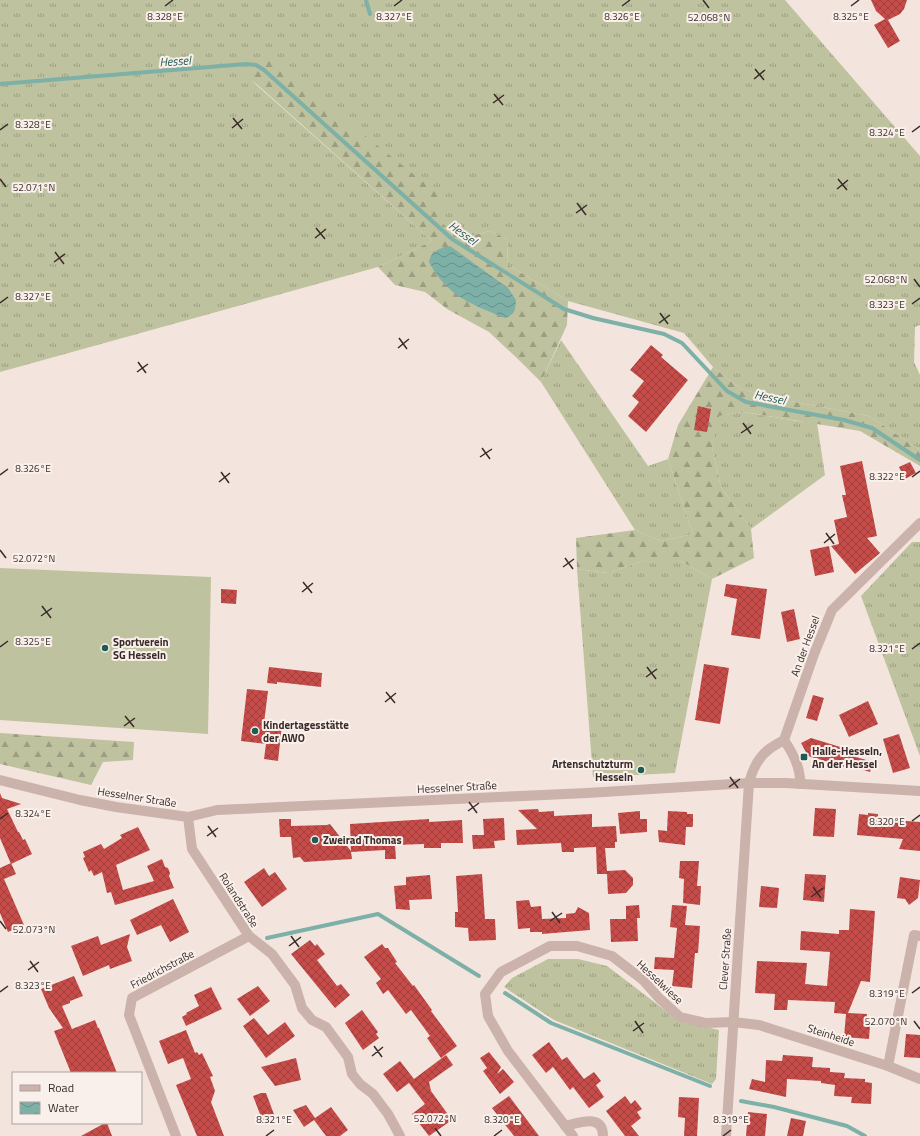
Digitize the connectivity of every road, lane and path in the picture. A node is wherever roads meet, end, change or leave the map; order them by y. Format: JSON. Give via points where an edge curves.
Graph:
{"nodes":[{"id":1,"x":920,"y":523,"type":"edge"},
{"id":2,"x":784,"y":740,"type":"junction"},
{"id":3,"x":0,"y":780,"type":"edge"},
{"id":4,"x":748,"y":783,"type":"junction"},
{"id":5,"x":800,"y":784,"type":"junction"},
{"id":6,"x":920,"y":791,"type":"edge"},
{"id":7,"x":188,"y":817,"type":"junction"},
{"id":8,"x":249,"y":936,"type":"junction"},
{"id":9,"x":920,"y":936,"type":"edge"},
{"id":10,"x":733,"y":1022,"type":"junction"},
{"id":11,"x":888,"y":1066,"type":"junction"},
{"id":12,"x":920,"y":1079,"type":"edge"},
{"id":13,"x":565,"y":1126,"type":"junction"},
{"id":14,"x":176,"y":1136,"type":"edge"},
{"id":15,"x":400,"y":1136,"type":"edge"},
{"id":16,"x":572,"y":1136,"type":"edge"},
{"id":17,"x":603,"y":1136,"type":"edge"},
{"id":18,"x":726,"y":1136,"type":"edge"}],
"edges":[{"from":1,"to":2,"type":"street","name":"An der Hessel","via":[[832,610]]},
{"from":2,"to":4,"type":"street","via":[[767,750],[754,767]]},
{"from":2,"to":5,"type":"street","via":[[794,754],[801,777]]},
{"from":3,"to":7,"type":"street","name":"Hesselner Straße","via":[[80,800]]},
{"from":4,"to":5,"type":"street","name":"Hesselner Straße"},
{"from":4,"to":7,"type":"street","name":"Hesselner Straße","via":[[217,810]]},
{"from":4,"to":10,"type":"street","name":"Clever Straße"},
{"from":5,"to":6,"type":"street","name":"Hesselner Straße"},
{"from":7,"to":8,"type":"street","name":"Rolandstraße","via":[[192,849]]},
{"from":8,"to":14,"type":"street","name":"Friedrichstraße","via":[[132,998],[129,1015]]},
{"from":8,"to":15,"type":"street","name":"Rolandstraße","via":[[272,954],[295,985],[302,1008],[312,1020],[326,1027],[348,1058],[352,1074],[373,1094]]},
{"from":9,"to":11,"type":"street","via":[[914,935]]},
{"from":10,"to":11,"type":"street","name":"Steinheide","via":[[759,1025]]},
{"from":10,"to":13,"type":"street","name":"Hesselwiese","via":[[706,1023],[680,1017],[643,980],[612,956],[577,946],[550,946],[500,972],[485,994],[488,1016],[508,1051]]},
{"from":10,"to":18,"type":"street","name":"Clever Straße"},
{"from":11,"to":12,"type":"street","name":"Steinheide"},
{"from":13,"to":16,"type":"street","name":"Hesselwiese"},
{"from":13,"to":17,"type":"street","via":[[594,1121],[601,1126]]}]}
